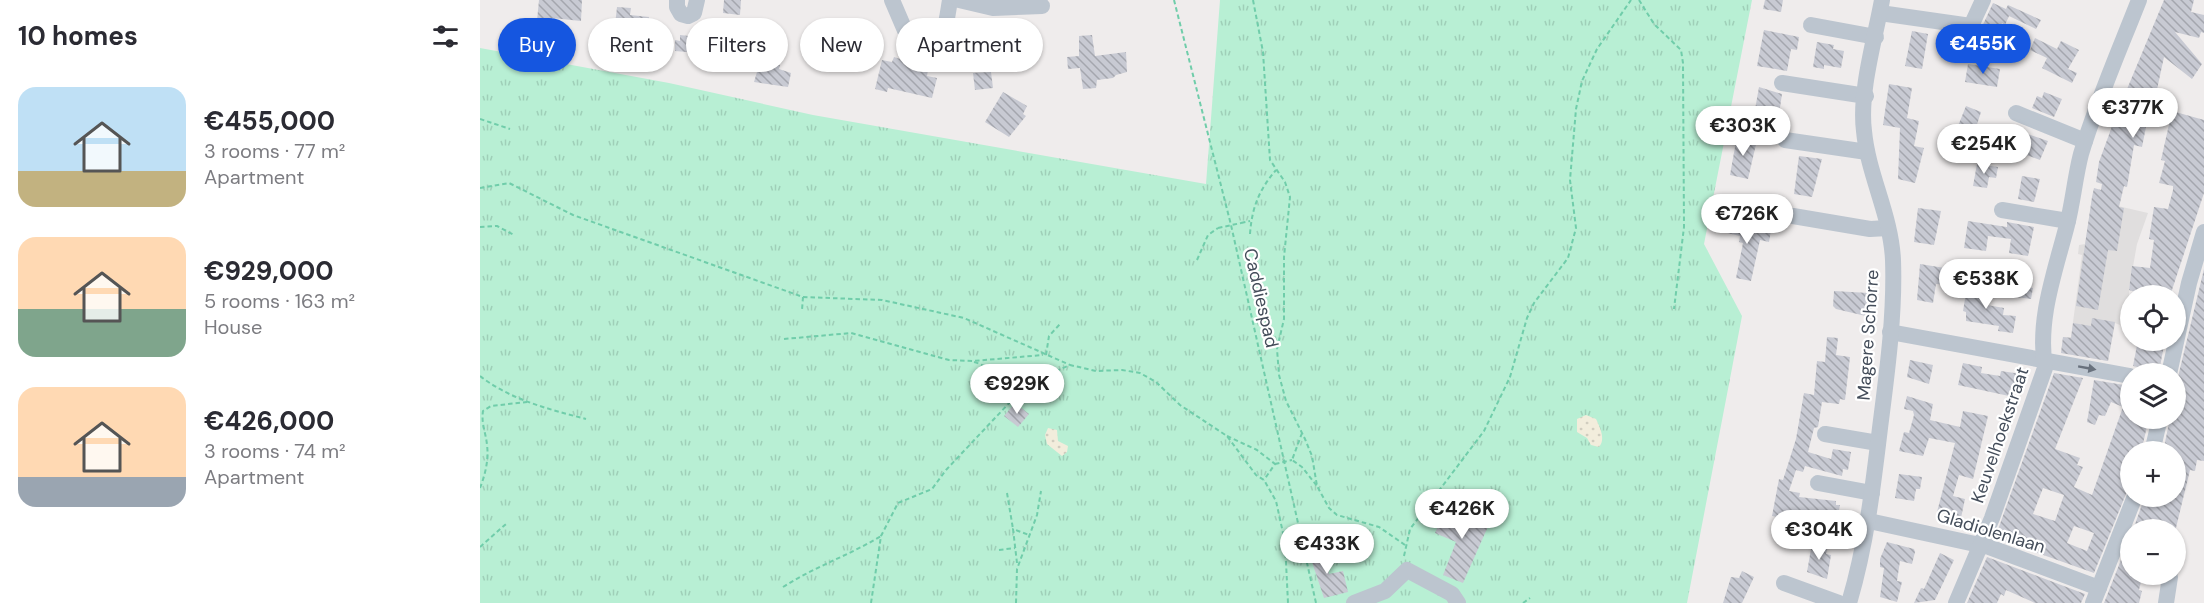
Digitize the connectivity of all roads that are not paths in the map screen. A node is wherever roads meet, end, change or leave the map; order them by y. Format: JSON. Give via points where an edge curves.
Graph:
{"nodes":[{"id":1,"x":677,"y":0,"type":"edge"},
{"id":2,"x":697,"y":0,"type":"edge"},
{"id":3,"x":892,"y":0,"type":"edge"},
{"id":4,"x":951,"y":0,"type":"edge"},
{"id":5,"x":959,"y":0,"type":"edge"},
{"id":6,"x":1983,"y":0,"type":"edge"},
{"id":7,"x":2139,"y":0,"type":"edge"},
{"id":8,"x":1017,"y":4,"type":"edge"},
{"id":9,"x":1042,"y":6,"type":"dead end"},
{"id":10,"x":1881,"y":6,"type":"edge"},
{"id":11,"x":1811,"y":25,"type":"dead end"},
{"id":12,"x":1876,"y":37,"type":"junction"},
{"id":13,"x":1782,"y":82,"type":"dead end"},
{"id":14,"x":1866,"y":96,"type":"junction"},
{"id":15,"x":2016,"y":114,"type":"dead end"},
{"id":16,"x":1785,"y":140,"type":"dead end"},
{"id":17,"x":2085,"y":141,"type":"junction"},
{"id":18,"x":1867,"y":152,"type":"junction"},
{"id":19,"x":2002,"y":210,"type":"dead end"},
{"id":20,"x":1793,"y":216,"type":"dead end"},
{"id":21,"x":2068,"y":221,"type":"junction"},
{"id":22,"x":1888,"y":228,"type":"junction"},
{"id":23,"x":2204,"y":232,"type":"edge"},
{"id":24,"x":1890,"y":332,"type":"junction"},
{"id":25,"x":2044,"y":358,"type":"junction"},
{"id":26,"x":2171,"y":363,"type":"edge"},
{"id":27,"x":2120,"y":374,"type":"edge"},
{"id":28,"x":1825,"y":434,"type":"dead end"},
{"id":29,"x":1878,"y":443,"type":"junction"},
{"id":30,"x":1818,"y":483,"type":"dead end"},
{"id":31,"x":1872,"y":493,"type":"junction"},
{"id":32,"x":2131,"y":507,"type":"edge"},
{"id":33,"x":1869,"y":520,"type":"junction"},
{"id":34,"x":1982,"y":545,"type":"junction"},
{"id":35,"x":1784,"y":583,"type":"dead end"},
{"id":36,"x":2169,"y":585,"type":"edge"},
{"id":37,"x":2096,"y":596,"type":"edge"},
{"id":38,"x":1354,"y":603,"type":"edge"},
{"id":39,"x":1458,"y":603,"type":"edge"},
{"id":40,"x":1839,"y":603,"type":"edge"},
{"id":41,"x":1849,"y":603,"type":"edge"},
{"id":42,"x":1956,"y":603,"type":"edge"},
{"id":43,"x":2166,"y":603,"type":"edge"}],
"edges":[{"from":1,"to":2,"type":"street","via":[[681,14],[688,16],[694,13]]},
{"from":3,"to":4,"type":"street","via":[[913,49],[928,54],[940,42]]},
{"from":5,"to":8,"type":"street","via":[[993,8]]},
{"from":6,"to":10,"type":"street","via":[[1971,26]]},
{"from":7,"to":17,"type":"street","name":"Keuvelhoekstraat"},
{"from":8,"to":9,"type":"street"},
{"from":10,"to":12,"type":"street","name":"Magere Schorre"},
{"from":11,"to":12,"type":"street"},
{"from":12,"to":14,"type":"street","name":"Magere Schorre"},
{"from":13,"to":14,"type":"street"},
{"from":14,"to":18,"type":"street","name":"Magere Schorre","via":[[1863,128]]},
{"from":15,"to":17,"type":"street"},
{"from":16,"to":18,"type":"street"},
{"from":17,"to":21,"type":"street","name":"Keuvelhoekstraat"},
{"from":18,"to":22,"type":"street","name":"Magere Schorre"},
{"from":19,"to":21,"type":"street"},
{"from":20,"to":22,"type":"street","via":[[1870,229]]},
{"from":21,"to":25,"type":"street","name":"Keuvelhoekstraat","via":[[2050,279]]},
{"from":22,"to":24,"type":"street","name":"Magere Schorre","via":[[1893,286]]},
{"from":23,"to":26,"type":"street","via":[[2188,283]]},
{"from":24,"to":25,"type":"street"},
{"from":24,"to":29,"type":"street","name":"Magere Schorre"},
{"from":25,"to":27,"type":"street","one_way":true},
{"from":25,"to":34,"type":"street","name":"Keuvelhoekstraat","via":[[2045,368]]},
{"from":28,"to":29,"type":"street"},
{"from":29,"to":31,"type":"street","name":"Magere Schorre"},
{"from":30,"to":31,"type":"street"},
{"from":31,"to":33,"type":"street","name":"Magere Schorre"},
{"from":32,"to":37,"type":"street"},
{"from":33,"to":34,"type":"street","name":"Gladiolenlaan"},
{"from":33,"to":41,"type":"street","name":"Magere Schorre"},
{"from":34,"to":37,"type":"street","name":"Gladiolenlaan"},
{"from":34,"to":42,"type":"street","name":"Keuvelhoekstraat"},
{"from":35,"to":40,"type":"street"},
{"from":36,"to":43,"type":"street"},
{"from":38,"to":39,"type":"street","via":[[1385,591],[1407,570],[1452,594]]}]}
